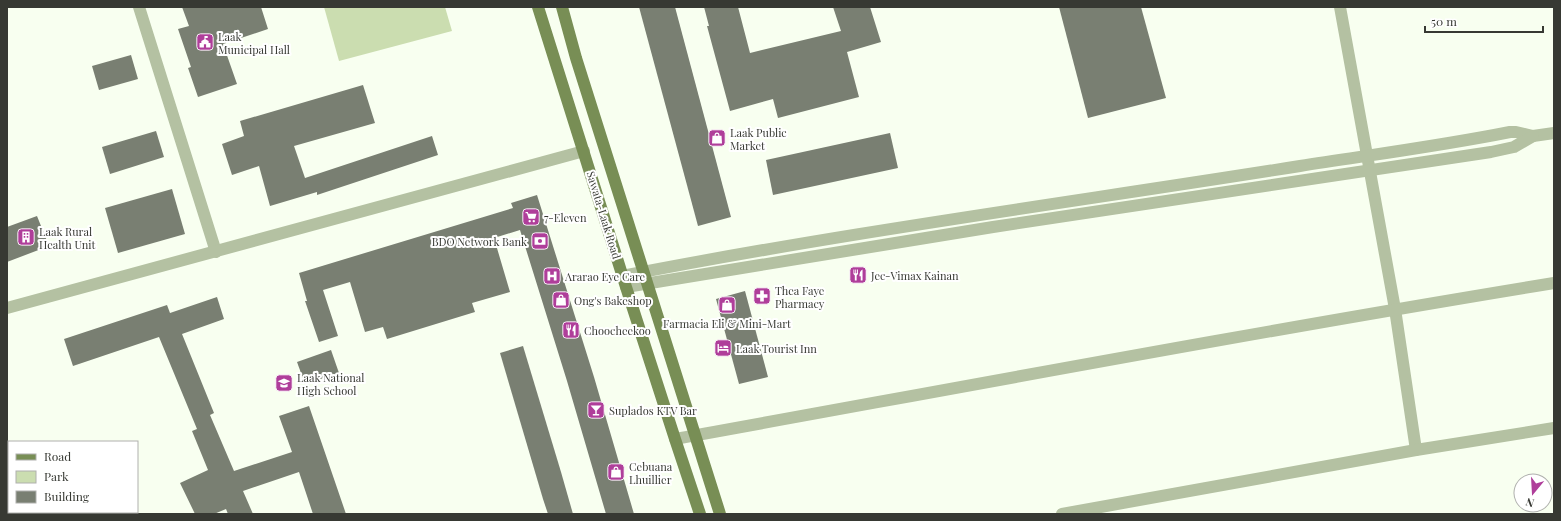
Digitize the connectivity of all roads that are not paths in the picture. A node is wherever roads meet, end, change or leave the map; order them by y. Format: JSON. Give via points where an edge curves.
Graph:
{"nodes":[{"id":1,"x":139,"y":7,"type":"edge"},
{"id":2,"x":538,"y":7,"type":"edge"},
{"id":3,"x":562,"y":7,"type":"edge"},
{"id":4,"x":1340,"y":7,"type":"edge"},
{"id":5,"x":1554,"y":134,"type":"edge"},
{"id":6,"x":1533,"y":136,"type":"junction"},
{"id":7,"x":584,"y":151,"type":"junction"},
{"id":8,"x":1366,"y":156,"type":"junction"},
{"id":9,"x":1369,"y":171,"type":"junction"},
{"id":10,"x":216,"y":252,"type":"junction"},
{"id":11,"x":643,"y":272,"type":"junction"},
{"id":12,"x":624,"y":282,"type":"junction"},
{"id":13,"x":1554,"y":283,"type":"edge"},
{"id":14,"x":648,"y":284,"type":"junction"},
{"id":15,"x":7,"y":308,"type":"edge"},
{"id":16,"x":1396,"y":309,"type":"junction"},
{"id":17,"x":1554,"y":428,"type":"edge"},
{"id":18,"x":695,"y":436,"type":"junction"},
{"id":19,"x":675,"y":439,"type":"junction"},
{"id":20,"x":1416,"y":450,"type":"junction"},
{"id":21,"x":700,"y":514,"type":"edge"},
{"id":22,"x":720,"y":514,"type":"edge"},
{"id":23,"x":1062,"y":514,"type":"edge"}],
"edges":[{"from":1,"to":10,"type":"street"},
{"from":2,"to":7,"type":"main road","name":"Sawata-Laak Road"},
{"from":3,"to":11,"type":"main road","name":"Sawata-Laak Road"},
{"from":4,"to":8,"type":"street"},
{"from":5,"to":6,"type":"street"},
{"from":6,"to":8,"type":"street","via":[[1510,132]]},
{"from":6,"to":9,"type":"street","via":[[1514,147],[1491,152]]},
{"from":7,"to":10,"type":"street"},
{"from":7,"to":12,"type":"main road","name":"Sawata-Laak Road"},
{"from":8,"to":9,"type":"street"},
{"from":8,"to":11,"type":"street","via":[[970,217]]},
{"from":9,"to":14,"type":"street","via":[[993,227]]},
{"from":9,"to":16,"type":"street"},
{"from":10,"to":15,"type":"street"},
{"from":11,"to":12,"type":"street"},
{"from":11,"to":14,"type":"main road","name":"Sawata-Laak Road"},
{"from":12,"to":14,"type":"street"},
{"from":12,"to":19,"type":"main road","name":"Sawata-Laak Road"},
{"from":13,"to":16,"type":"street"},
{"from":14,"to":18,"type":"main road","name":"Sawata-Laak Road"},
{"from":16,"to":18,"type":"street"},
{"from":16,"to":20,"type":"street"},
{"from":17,"to":20,"type":"street"},
{"from":18,"to":19,"type":"street"},
{"from":18,"to":22,"type":"main road","name":"Sawata-Laak Road"},
{"from":19,"to":21,"type":"main road","name":"Sawata-Laak Road"},
{"from":20,"to":23,"type":"street"}]}
